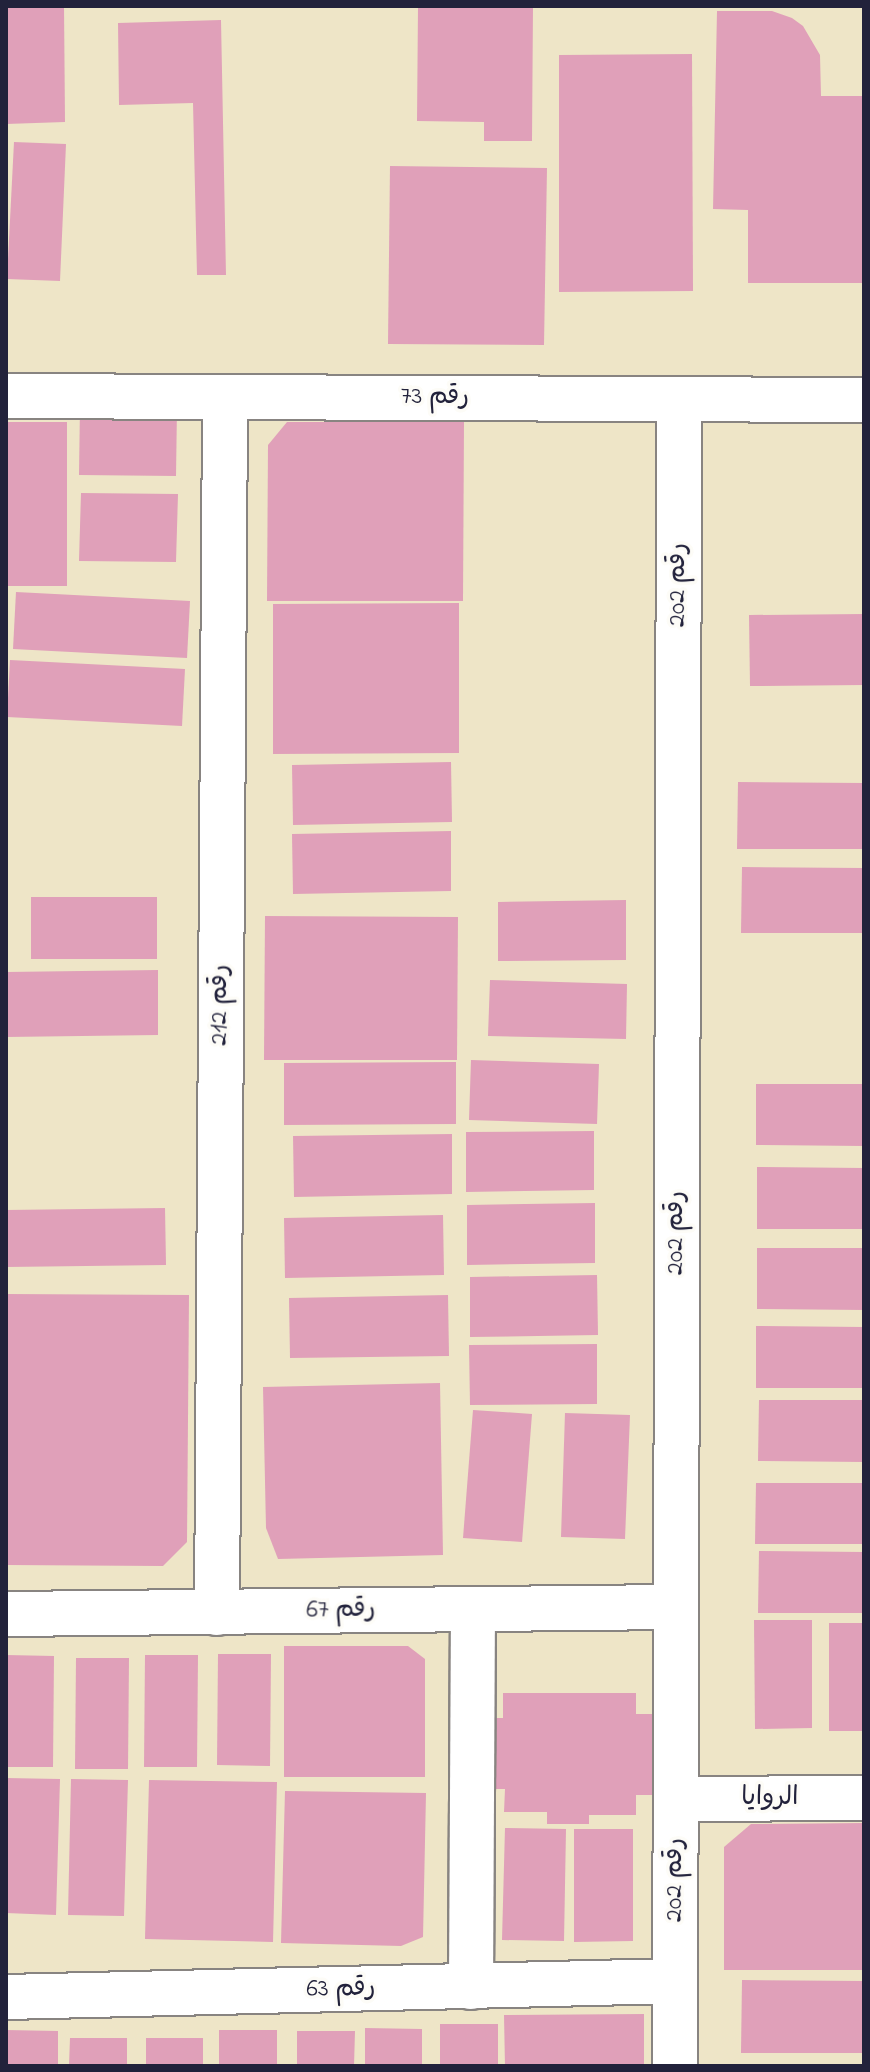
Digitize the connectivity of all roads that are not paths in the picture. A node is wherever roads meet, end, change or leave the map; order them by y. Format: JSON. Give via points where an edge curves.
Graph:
{"nodes":[{"id":1,"x":6,"y":396,"type":"edge"},
{"id":2,"x":225,"y":397,"type":"junction"},
{"id":3,"x":679,"y":399,"type":"junction"},
{"id":4,"x":864,"y":400,"type":"edge"},
{"id":5,"x":676,"y":1607,"type":"junction"},
{"id":6,"x":473,"y":1609,"type":"junction"},
{"id":7,"x":217,"y":1613,"type":"junction"},
{"id":8,"x":6,"y":1614,"type":"edge"},
{"id":9,"x":864,"y":1798,"type":"edge"},
{"id":10,"x":676,"y":1799,"type":"junction"},
{"id":11,"x":675,"y":1981,"type":"junction"},
{"id":12,"x":471,"y":1987,"type":"junction"},
{"id":13,"x":6,"y":1997,"type":"edge"},
{"id":14,"x":675,"y":2066,"type":"edge"}],
"edges":[{"from":1,"to":2,"type":"street","name":"رقم 73"},
{"from":2,"to":3,"type":"street","name":"رقم 73"},
{"from":2,"to":7,"type":"street","name":"رقم 212"},
{"from":3,"to":4,"type":"street","name":"رقم 73"},
{"from":3,"to":5,"type":"street","name":"رقم 202"},
{"from":5,"to":6,"type":"street","name":"رقم 67"},
{"from":5,"to":10,"type":"street","name":"رقم 202"},
{"from":6,"to":7,"type":"street","name":"رقم 67"},
{"from":6,"to":12,"type":"street"},
{"from":7,"to":8,"type":"street","name":"رقم 67"},
{"from":9,"to":10,"type":"street","name":"الروايا"},
{"from":10,"to":11,"type":"street","name":"رقم 202"},
{"from":11,"to":12,"type":"street","name":"رقم 63"},
{"from":11,"to":14,"type":"street","name":"رقم 202"},
{"from":12,"to":13,"type":"street","name":"رقم 63"}]}
